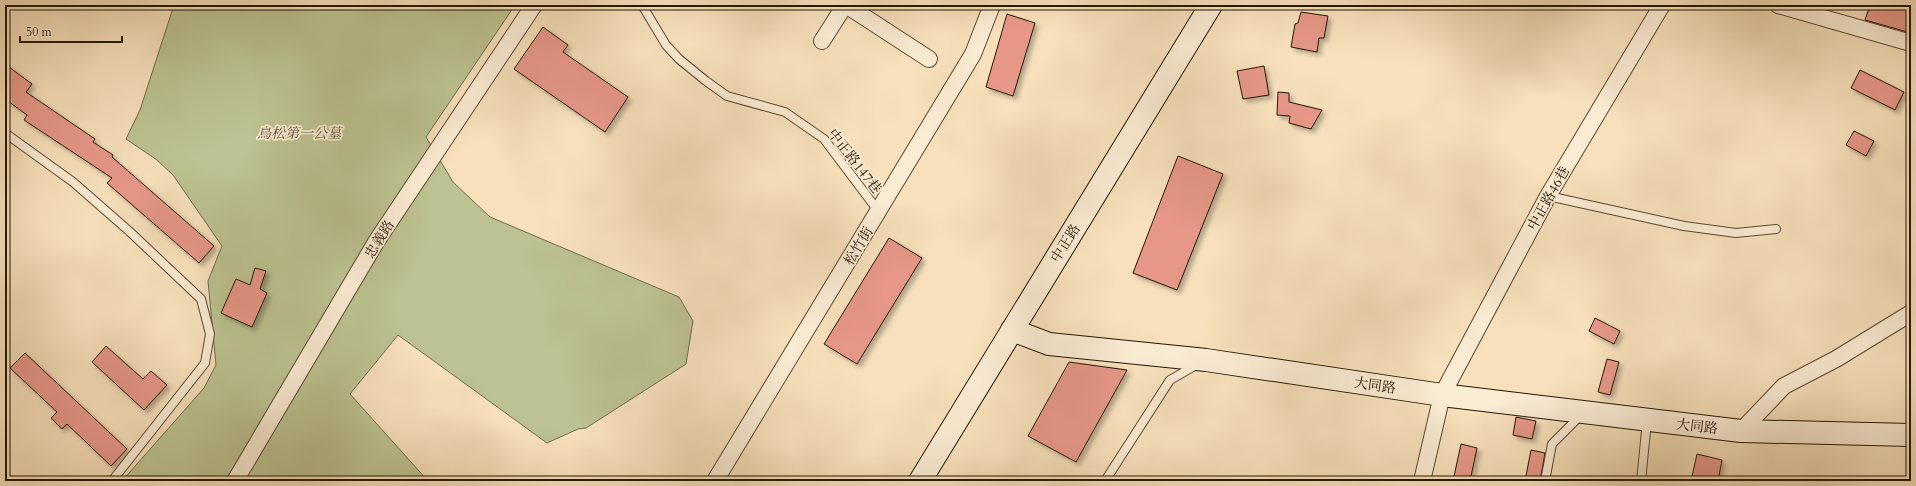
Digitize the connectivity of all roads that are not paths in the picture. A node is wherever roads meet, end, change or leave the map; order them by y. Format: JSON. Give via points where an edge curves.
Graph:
{"nodes":[{"id":1,"x":534,"y":5,"type":"edge"},
{"id":2,"x":642,"y":5,"type":"edge"},
{"id":3,"x":846,"y":5,"type":"edge"},
{"id":4,"x":992,"y":5,"type":"edge"},
{"id":5,"x":1211,"y":5,"type":"edge"},
{"id":6,"x":1662,"y":5,"type":"edge"},
{"id":7,"x":1778,"y":5,"type":"edge"},
{"id":8,"x":822,"y":41,"type":"dead end"},
{"id":9,"x":1911,"y":43,"type":"edge"},
{"id":10,"x":929,"y":59,"type":"dead end"},
{"id":11,"x":5,"y":133,"type":"edge"},
{"id":12,"x":1548,"y":196,"type":"junction"},
{"id":13,"x":879,"y":212,"type":"junction"},
{"id":14,"x":1776,"y":229,"type":"dead end"},
{"id":15,"x":1911,"y":313,"type":"edge"},
{"id":16,"x":1012,"y":330,"type":"junction"},
{"id":17,"x":1206,"y":360,"type":"junction"},
{"id":18,"x":1442,"y":395,"type":"junction"},
{"id":19,"x":1584,"y":412,"type":"junction"},
{"id":20,"x":1647,"y":420,"type":"junction"},
{"id":21,"x":1741,"y":432,"type":"junction"},
{"id":22,"x":1911,"y":435,"type":"edge"},
{"id":23,"x":112,"y":481,"type":"edge"},
{"id":24,"x":236,"y":481,"type":"edge"},
{"id":25,"x":715,"y":481,"type":"edge"},
{"id":26,"x":920,"y":481,"type":"edge"},
{"id":27,"x":1105,"y":481,"type":"edge"},
{"id":28,"x":1422,"y":481,"type":"edge"},
{"id":29,"x":1545,"y":481,"type":"edge"},
{"id":30,"x":1641,"y":481,"type":"edge"}],
"edges":[{"from":1,"to":24,"type":"street","name":"忠義路","via":[[376,242]]},
{"from":2,"to":13,"type":"lane","name":"中正路147巷","via":[[666,45],[706,81],[727,96],[785,112],[824,139]]},
{"from":3,"to":8,"type":"street"},
{"from":3,"to":10,"type":"street"},
{"from":4,"to":13,"type":"street","name":"松竹街","via":[[973,54]]},
{"from":5,"to":16,"type":"street","name":"中正路"},
{"from":6,"to":12,"type":"street","name":"中正路46巷"},
{"from":7,"to":9,"type":"street"},
{"from":11,"to":23,"type":"lane","via":[[73,182],[201,299],[210,334],[205,363]]},
{"from":12,"to":14,"type":"lane","via":[[1684,226],[1736,233]]},
{"from":12,"to":18,"type":"street","name":"中正路46巷"},
{"from":13,"to":25,"type":"street","name":"松竹街"},
{"from":15,"to":21,"type":"street","via":[[1836,359],[1784,386]]},
{"from":16,"to":17,"type":"street","name":"大同路","via":[[1049,344]]},
{"from":16,"to":26,"type":"street","name":"中正路"},
{"from":17,"to":18,"type":"street","name":"大同路"},
{"from":17,"to":27,"type":"lane","via":[[1170,380]]},
{"from":18,"to":19,"type":"street","name":"大同路"},
{"from":18,"to":28,"type":"street","name":"中正路46巷"},
{"from":19,"to":20,"type":"street","name":"大同路"},
{"from":19,"to":29,"type":"lane","via":[[1552,444]]},
{"from":20,"to":21,"type":"street","name":"大同路"},
{"from":20,"to":30,"type":"lane"},
{"from":21,"to":22,"type":"street","name":"大同路"}]}
